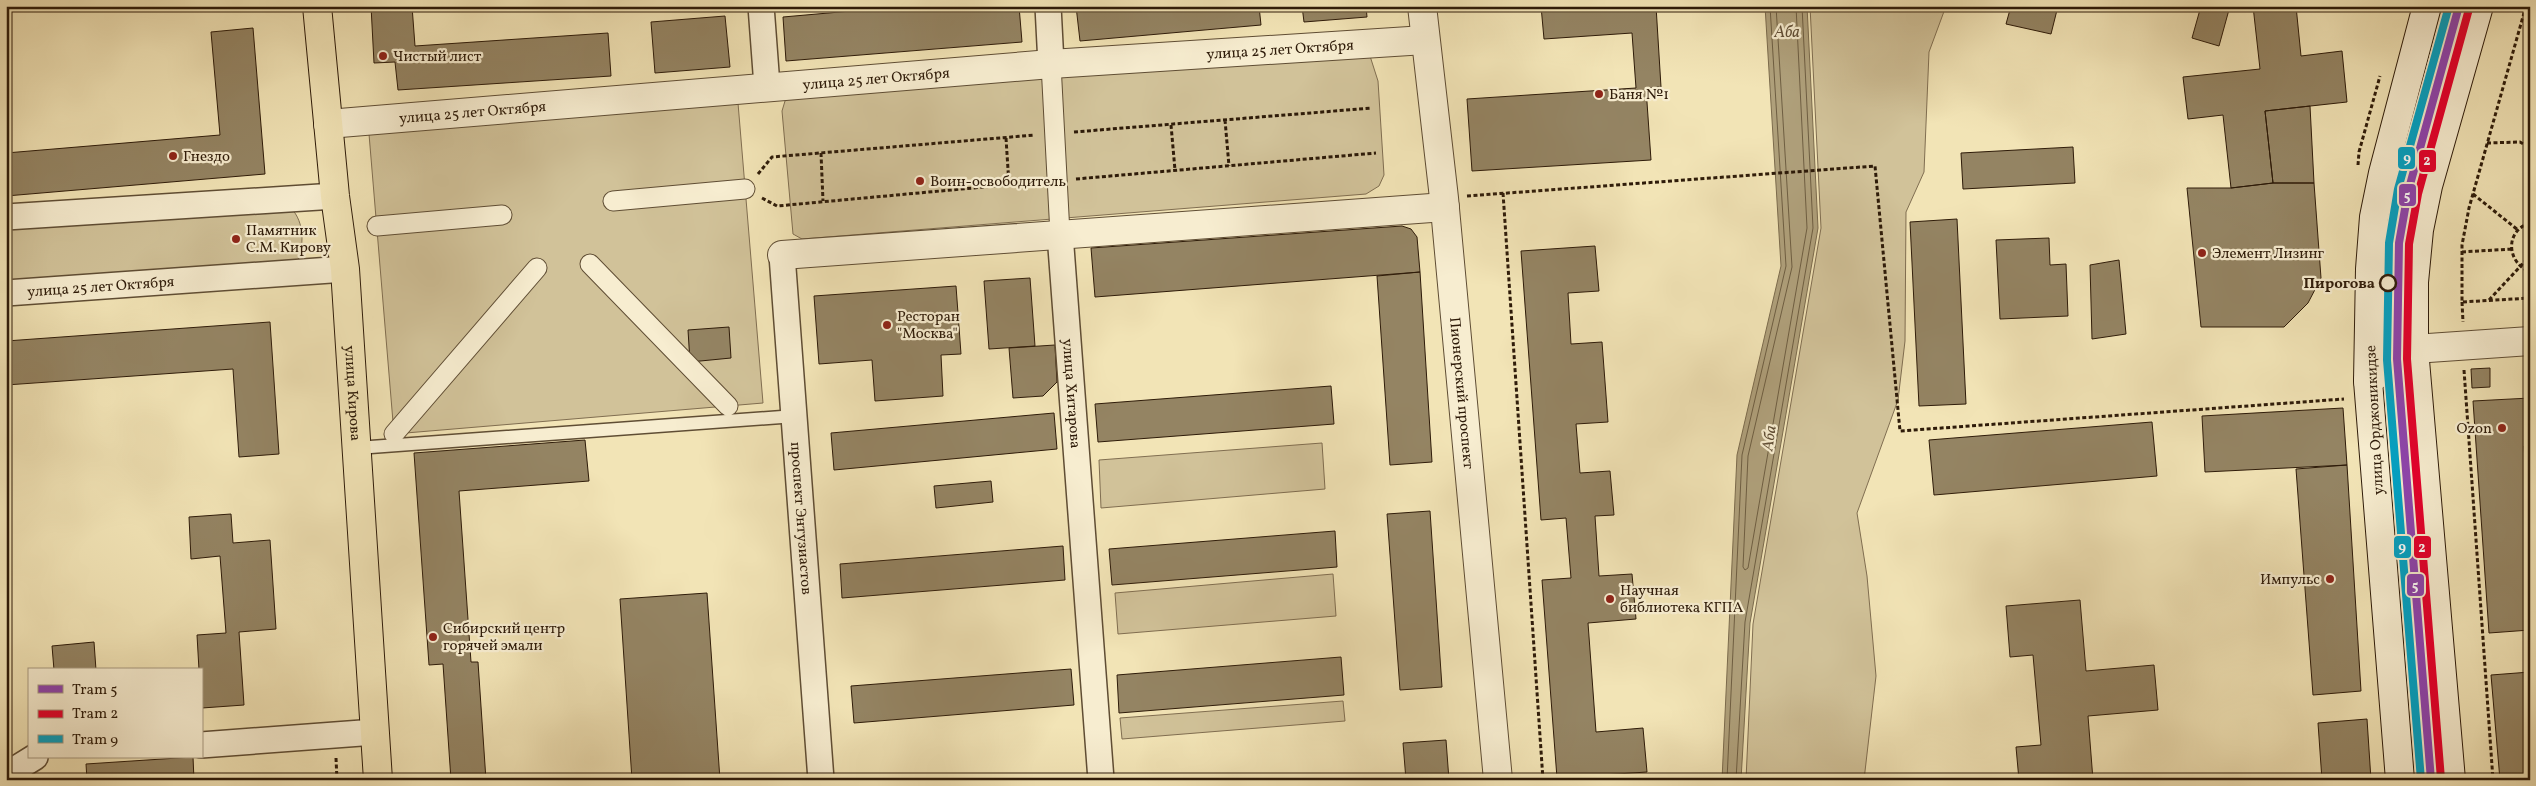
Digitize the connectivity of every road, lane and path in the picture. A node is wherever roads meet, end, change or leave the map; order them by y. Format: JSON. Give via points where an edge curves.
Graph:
{"nodes":[{"id":1,"x":317,"y":6,"type":"edge"},
{"id":2,"x":761,"y":6,"type":"edge"},
{"id":3,"x":1048,"y":6,"type":"edge"},
{"id":4,"x":1422,"y":6,"type":"edge"},
{"id":5,"x":2427,"y":6,"type":"edge"},
{"id":6,"x":2479,"y":6,"type":"edge"},
{"id":7,"x":2526,"y":6,"type":"edge"},
{"id":8,"x":1425,"y":40,"type":"junction"},
{"id":9,"x":1051,"y":64,"type":"junction"},
{"id":10,"x":767,"y":86,"type":"junction"},
{"id":11,"x":1225,"y":120,"type":"dead end"},
{"id":12,"x":328,"y":124,"type":"junction"},
{"id":13,"x":1171,"y":125,"type":"dead end"},
{"id":14,"x":1006,"y":138,"type":"dead end"},
{"id":15,"x":2487,"y":143,"type":"junction"},
{"id":16,"x":2529,"y":148,"type":"edge"},
{"id":17,"x":821,"y":153,"type":"dead end"},
{"id":18,"x":2530,"y":160,"type":"edge"},
{"id":19,"x":1229,"y":166,"type":"dead end"},
{"id":20,"x":1175,"y":170,"type":"dead end"},
{"id":21,"x":1009,"y":185,"type":"dead end"},
{"id":22,"x":745,"y":190,"type":"dead end"},
{"id":23,"x":1503,"y":194,"type":"junction"},
{"id":24,"x":2473,"y":194,"type":"junction"},
{"id":25,"x":335,"y":196,"type":"junction"},
{"id":26,"x":613,"y":201,"type":"dead end"},
{"id":27,"x":823,"y":201,"type":"dead end"},
{"id":28,"x":1445,"y":202,"type":"junction"},
{"id":29,"x":502,"y":215,"type":"dead end"},
{"id":30,"x":6,"y":217,"type":"edge"},
{"id":31,"x":2530,"y":223,"type":"edge"},
{"id":32,"x":377,"y":226,"type":"dead end"},
{"id":33,"x":2518,"y":230,"type":"junction"},
{"id":34,"x":1060,"y":234,"type":"junction"},
{"id":35,"x":2512,"y":249,"type":"junction"},
{"id":36,"x":2462,"y":252,"type":"junction"},
{"id":37,"x":782,"y":255,"type":"joint"},
{"id":38,"x":2530,"y":256,"type":"edge"},
{"id":39,"x":590,"y":264,"type":"dead end"},
{"id":40,"x":2520,"y":267,"type":"junction"},
{"id":41,"x":537,"y":268,"type":"dead end"},
{"id":42,"x":345,"y":269,"type":"junction"},
{"id":43,"x":2530,"y":272,"type":"edge"},
{"id":44,"x":6,"y":293,"type":"edge"},
{"id":45,"x":2530,"y":298,"type":"edge"},
{"id":46,"x":2488,"y":301,"type":"junction"},
{"id":47,"x":2462,"y":302,"type":"junction"},
{"id":48,"x":2530,"y":341,"type":"edge"},
{"id":49,"x":2464,"y":346,"type":"junction"},
{"id":50,"x":2414,"y":349,"type":"junction"},
{"id":51,"x":2369,"y":389,"type":"junction"},
{"id":52,"x":728,"y":406,"type":"dead end"},
{"id":53,"x":795,"y":416,"type":"junction"},
{"id":54,"x":394,"y":434,"type":"dead end"},
{"id":55,"x":357,"y":448,"type":"junction"},
{"id":56,"x":375,"y":732,"type":"junction"},
{"id":57,"x":202,"y":745,"type":"edge"},
{"id":58,"x":33,"y":758,"type":"edge"},
{"id":59,"x":6,"y":775,"type":"edge"},
{"id":60,"x":378,"y":780,"type":"edge"},
{"id":61,"x":820,"y":780,"type":"edge"},
{"id":62,"x":1101,"y":780,"type":"edge"},
{"id":63,"x":1498,"y":780,"type":"edge"},
{"id":64,"x":1543,"y":780,"type":"edge"},
{"id":65,"x":2400,"y":780,"type":"edge"},
{"id":66,"x":2451,"y":780,"type":"edge"},
{"id":67,"x":2493,"y":780,"type":"edge"}],
"edges":[{"from":1,"to":12,"type":"main road","name":"улица Кирова"},
{"from":2,"to":10,"type":"street"},
{"from":3,"to":9,"type":"street","name":"улица Хитарова"},
{"from":4,"to":8,"type":"street","name":"Пионерский проспект"},
{"from":5,"to":51,"type":"street","name":"улица Орджоникидзе","via":[[2382,173],[2374,217]]},
{"from":6,"to":50,"type":"street","via":[[2418,230]]},
{"from":7,"to":15,"type":"path"},
{"from":8,"to":9,"type":"street","name":"улица 25 лет Октября"},
{"from":8,"to":28,"type":"street","name":"Пионерский проспект"},
{"from":9,"to":10,"type":"street","name":"улица 25 лет Октября"},
{"from":9,"to":34,"type":"street","name":"улица Хитарова"},
{"from":10,"to":12,"type":"street","name":"улица 25 лет Октября"},
{"from":11,"to":19,"type":"path"},
{"from":12,"to":25,"type":"main road","name":"улица Кирова"},
{"from":13,"to":20,"type":"path"},
{"from":14,"to":21,"type":"path"},
{"from":15,"to":16,"type":"path","via":[[2520,142]]},
{"from":15,"to":24,"type":"path"},
{"from":16,"to":18,"type":"path"},
{"from":17,"to":27,"type":"path"},
{"from":22,"to":26,"type":"street"},
{"from":23,"to":28,"type":"path"},
{"from":23,"to":51,"type":"path","via":[[1875,166],[1900,431]]},
{"from":23,"to":64,"type":"path"},
{"from":24,"to":33,"type":"path"},
{"from":24,"to":36,"type":"path"},
{"from":25,"to":30,"type":"street"},
{"from":25,"to":42,"type":"main road","name":"улица Кирова"},
{"from":28,"to":34,"type":"street"},
{"from":28,"to":63,"type":"street","name":"Пионерский проспект"},
{"from":29,"to":32,"type":"street"},
{"from":31,"to":33,"type":"path"},
{"from":33,"to":35,"type":"path"},
{"from":34,"to":37,"type":"street"},
{"from":34,"to":62,"type":"street","name":"улица Хитарова"},
{"from":35,"to":36,"type":"path"},
{"from":35,"to":40,"type":"path","via":[[2514,260]]},
{"from":36,"to":47,"type":"path"},
{"from":37,"to":53,"type":"street","name":"проспект Энтузиастов"},
{"from":38,"to":40,"type":"path"},
{"from":39,"to":52,"type":"street"},
{"from":40,"to":43,"type":"path"},
{"from":40,"to":46,"type":"path"},
{"from":41,"to":54,"type":"street"},
{"from":42,"to":44,"type":"street","name":"улица 25 лет Октября"},
{"from":42,"to":55,"type":"main road","name":"улица Кирова"},
{"from":45,"to":46,"type":"path"},
{"from":46,"to":47,"type":"path"},
{"from":47,"to":49,"type":"path"},
{"from":48,"to":49,"type":"street"},
{"from":49,"to":50,"type":"street"},
{"from":49,"to":67,"type":"path","via":[[2464,393]]},
{"from":50,"to":51,"type":"street","via":[[2397,359]]},
{"from":50,"to":66,"type":"street"},
{"from":51,"to":65,"type":"street","name":"улица Орджоникидзе"},
{"from":53,"to":55,"type":"lane"},
{"from":53,"to":61,"type":"street","name":"проспект Энтузиастов"},
{"from":55,"to":56,"type":"main road","name":"улица Кирова"},
{"from":56,"to":57,"type":"street"},
{"from":56,"to":60,"type":"main road","name":"улица Кирова"},
{"from":58,"to":59,"type":"street"}]}
